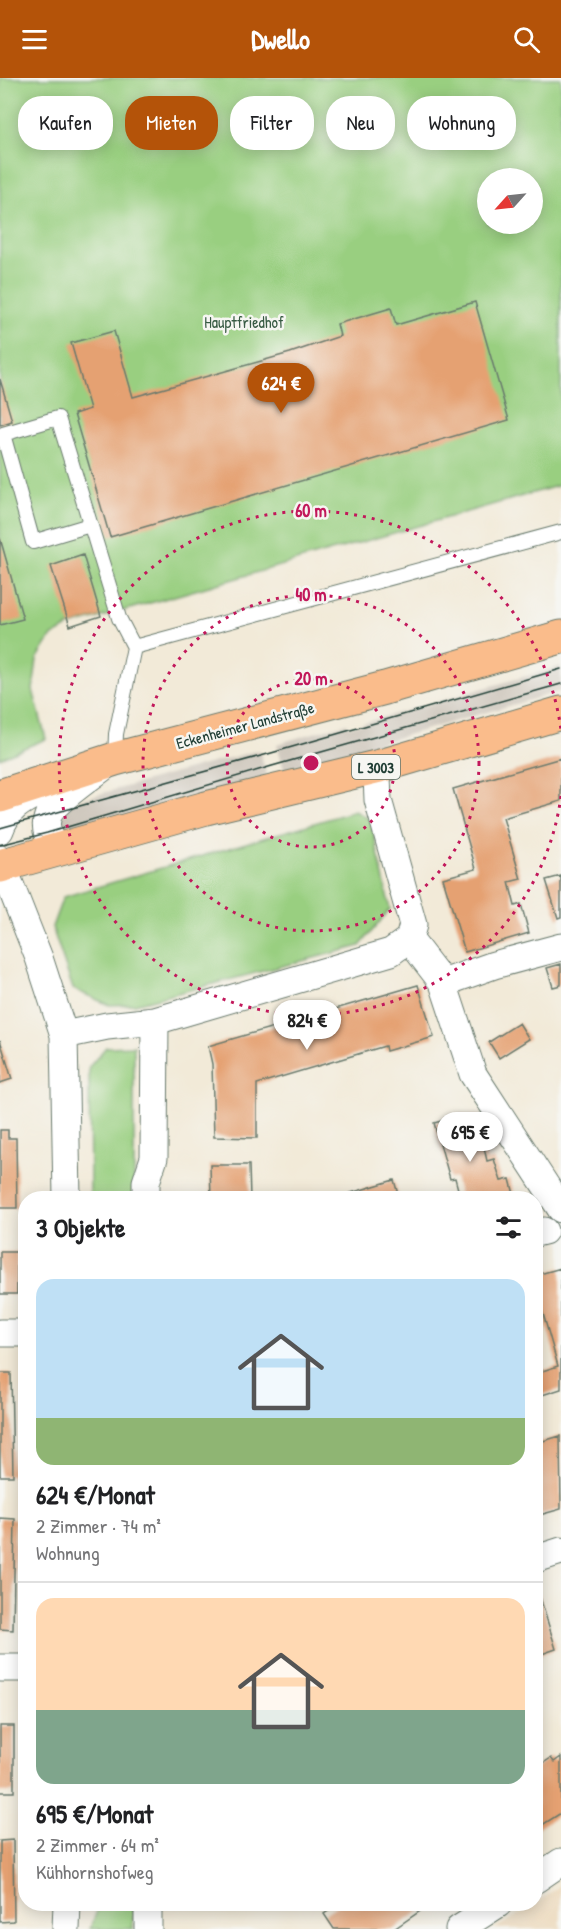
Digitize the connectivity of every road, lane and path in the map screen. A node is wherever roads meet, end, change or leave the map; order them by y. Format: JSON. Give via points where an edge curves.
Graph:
{"nodes":[{"id":1,"x":90,"y":525,"type":"junction"},
{"id":2,"x":561,"y":532,"type":"edge"},
{"id":3,"x":561,"y":637,"type":"edge"},
{"id":4,"x":134,"y":647,"type":"junction"},
{"id":5,"x":561,"y":713,"type":"edge"},
{"id":6,"x":107,"y":765,"type":"junction"},
{"id":7,"x":384,"y":765,"type":"junction"},
{"id":8,"x":0,"y":796,"type":"edge"},
{"id":9,"x":0,"y":830,"type":"edge"},
{"id":10,"x":57,"y":851,"type":"junction"},
{"id":11,"x":0,"y":863,"type":"edge"},
{"id":12,"x":409,"y":939,"type":"junction"},
{"id":13,"x":561,"y":947,"type":"edge"},
{"id":14,"x":443,"y":983,"type":"junction"},
{"id":15,"x":155,"y":1022,"type":"junction"},
{"id":16,"x":64,"y":1035,"type":"junction"},
{"id":17,"x":67,"y":1191,"type":"edge"},
{"id":18,"x":146,"y":1191,"type":"edge"},
{"id":19,"x":561,"y":1209,"type":"edge"},
{"id":20,"x":18,"y":1332,"type":"edge"},
{"id":21,"x":0,"y":1333,"type":"edge"},
{"id":22,"x":561,"y":1551,"type":"edge"},
{"id":23,"x":543,"y":1557,"type":"edge"},
{"id":24,"x":0,"y":1668,"type":"edge"},
{"id":25,"x":18,"y":1668,"type":"edge"},
{"id":26,"x":561,"y":1862,"type":"edge"},
{"id":27,"x":543,"y":1874,"type":"edge"},
{"id":28,"x":67,"y":1911,"type":"edge"},
{"id":29,"x":148,"y":1911,"type":"edge"},
{"id":30,"x":487,"y":1911,"type":"edge"},
{"id":31,"x":66,"y":1929,"type":"edge"},
{"id":32,"x":148,"y":1929,"type":"edge"},
{"id":33,"x":459,"y":1929,"type":"edge"}],
"edges":[{"from":1,"to":1,"type":"lane","via":[[58,418],[3,434],[33,542]]},
{"from":1,"to":4,"type":"lane","via":[[119,618]]},
{"from":2,"to":4,"type":"lane"},
{"from":3,"to":6,"type":"main road","name":"Eckenheimer Landstraße"},
{"from":4,"to":6,"type":"lane"},
{"from":5,"to":7,"type":"main road","number":"L 3003"},
{"from":6,"to":8,"type":"main road","name":"Eckenheimer Landstraße"},
{"from":6,"to":9,"type":"street","via":[[26,798],[8,813]]},
{"from":6,"to":10,"type":"street","via":[[48,815],[47,833]]},
{"from":7,"to":10,"type":"main road","number":"L 3003","via":[[206,808]]},
{"from":7,"to":12,"type":"street","via":[[378,776],[378,800],[413,925]]},
{"from":10,"to":11,"type":"main road","number":"L 3003"},
{"from":11,"to":16,"type":"street","via":[[39,958]]},
{"from":12,"to":14,"type":"street"},
{"from":12,"to":15,"type":"street","via":[[391,952]]},
{"from":13,"to":14,"type":"street"},
{"from":14,"to":19,"type":"street","via":[[473,1074]]},
{"from":15,"to":16,"type":"street"},
{"from":15,"to":18,"type":"street","via":[[154,1158]]},
{"from":16,"to":17,"type":"street"},
{"from":20,"to":21,"type":"street"},
{"from":22,"to":23,"type":"street"},
{"from":24,"to":25,"type":"street"},
{"from":26,"to":27,"type":"street"},
{"from":28,"to":31,"type":"street"},
{"from":29,"to":32,"type":"street"},
{"from":30,"to":33,"type":"street"}]}
